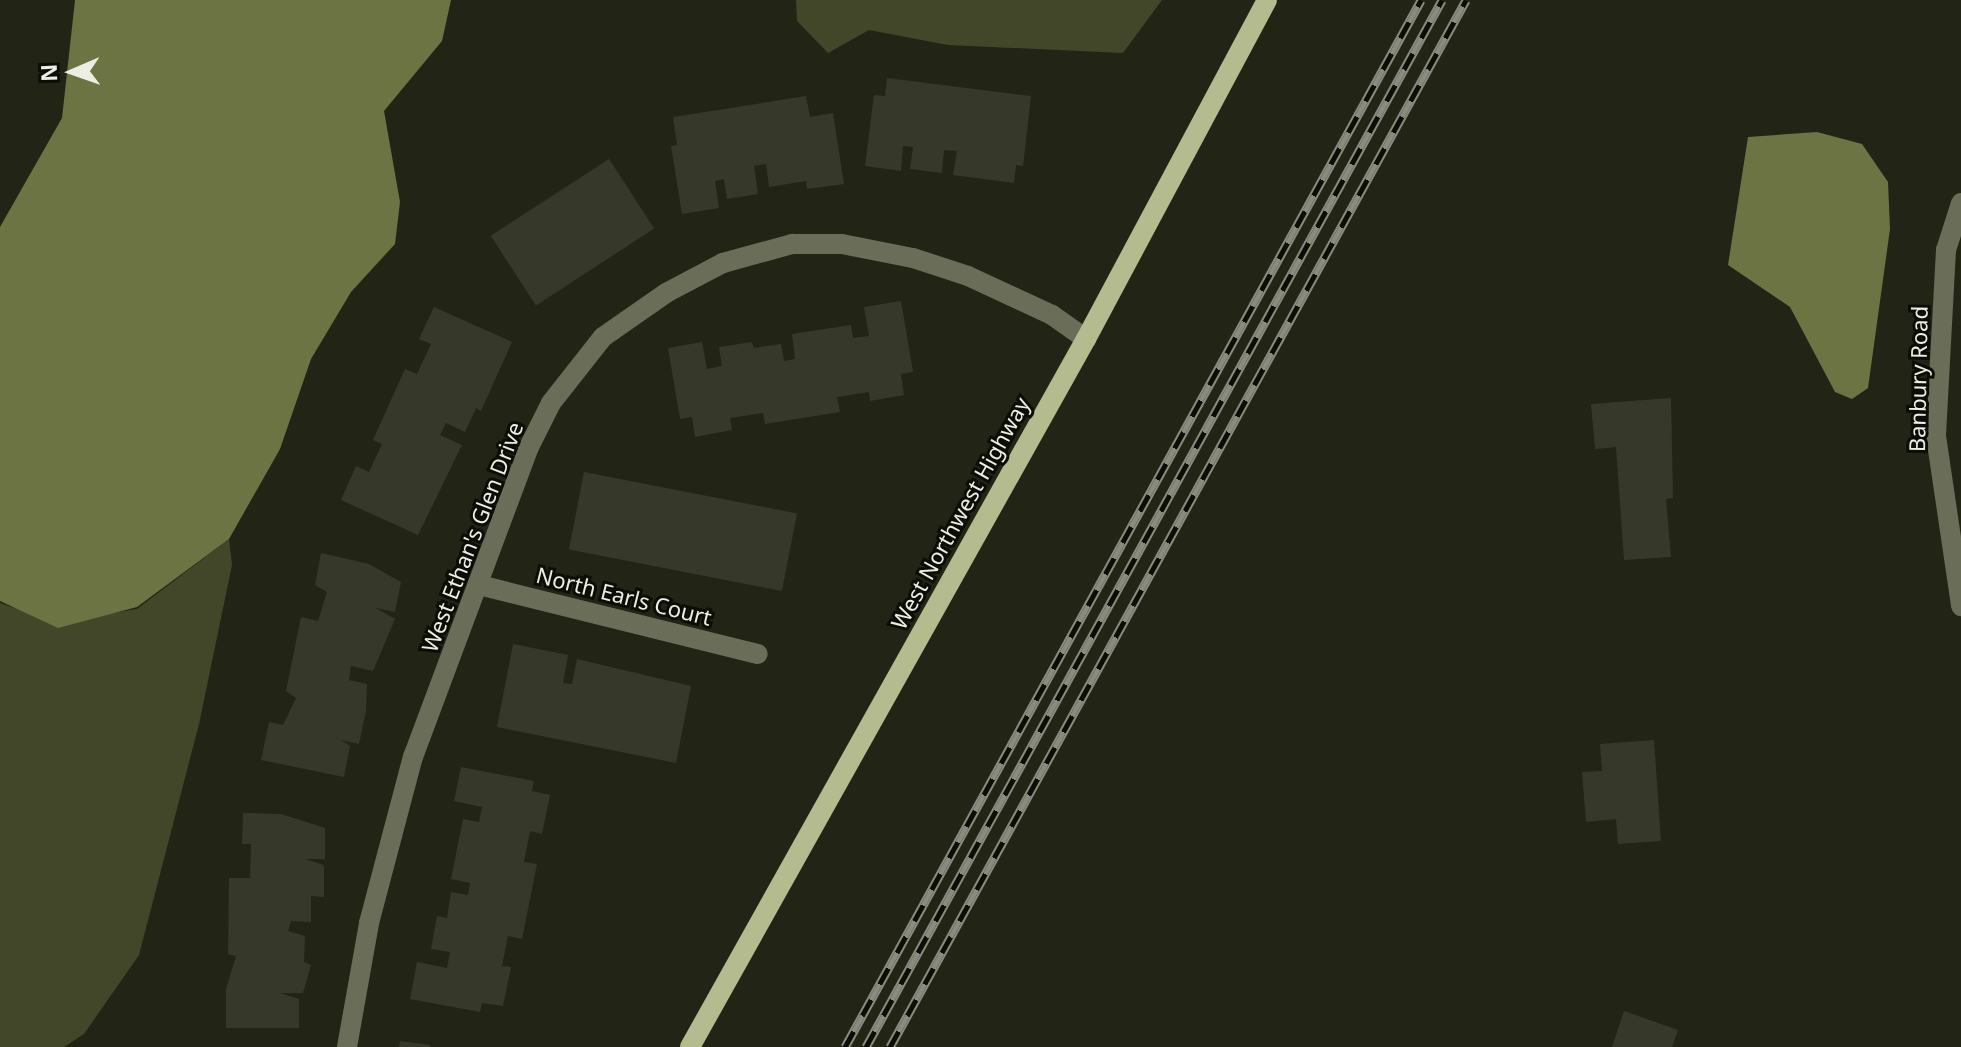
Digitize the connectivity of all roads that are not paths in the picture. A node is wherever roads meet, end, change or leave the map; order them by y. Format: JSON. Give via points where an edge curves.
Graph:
{"nodes":[{"id":1,"x":1267,"y":0,"type":"edge"},
{"id":2,"x":1961,"y":203,"type":"edge"},
{"id":3,"x":1086,"y":339,"type":"junction"},
{"id":4,"x":479,"y":585,"type":"junction"},
{"id":5,"x":1961,"y":606,"type":"edge"},
{"id":6,"x":758,"y":654,"type":"dead end"},
{"id":7,"x":347,"y":1047,"type":"edge"},
{"id":8,"x":690,"y":1047,"type":"edge"}],
"edges":[{"from":1,"to":3,"type":"main road","name":"West Northwest Highway"},
{"from":2,"to":5,"type":"street","name":"Banbury Road","via":[[1946,250],[1936,436]]},
{"from":3,"to":4,"type":"street","name":"West Ethan's Glen Drive","via":[[1052,315],[968,276],[913,258],[842,244],[792,244],[723,263],[666,293],[603,337],[551,403],[529,447]]},
{"from":3,"to":8,"type":"main road","name":"West Northwest Highway"},
{"from":4,"to":6,"type":"street","name":"North Earls Court"},
{"from":4,"to":7,"type":"street","name":"West Ethan's Glen Drive","via":[[413,757],[369,923]]}]}
